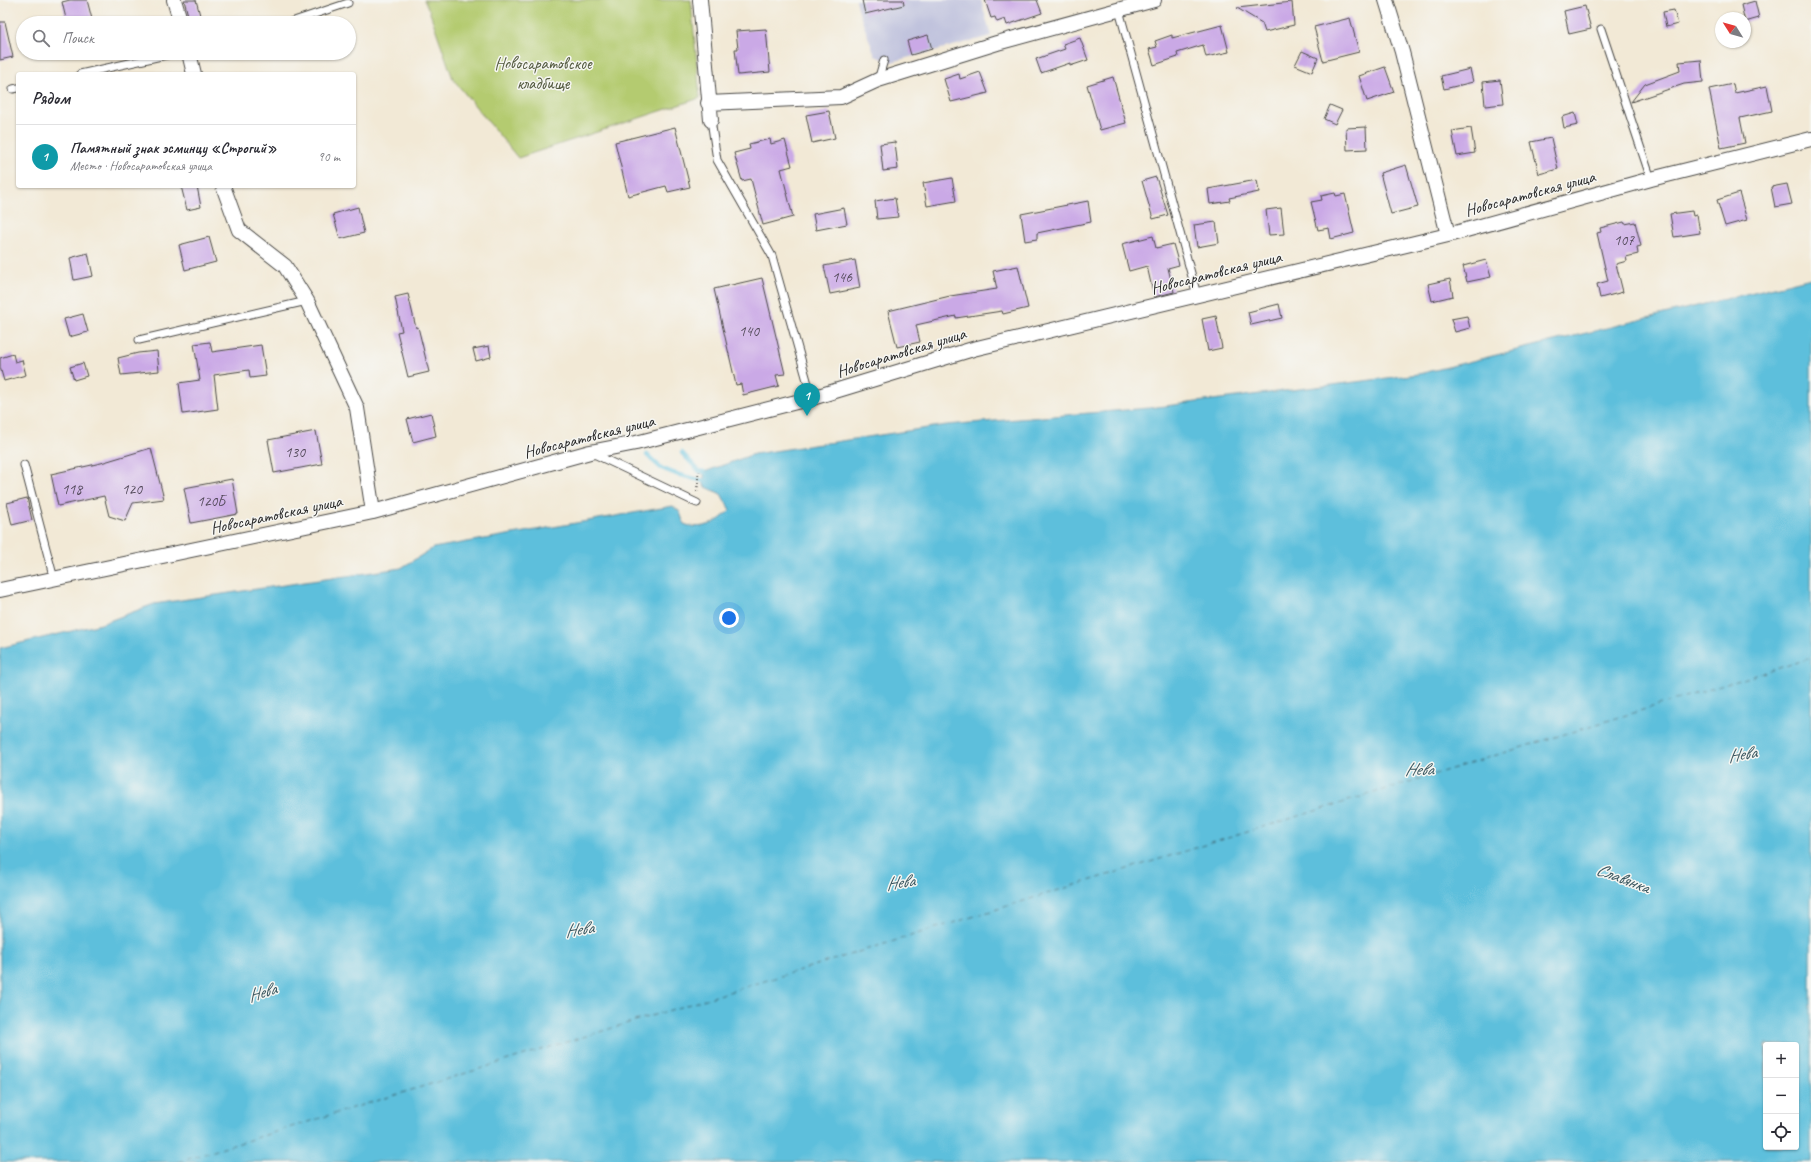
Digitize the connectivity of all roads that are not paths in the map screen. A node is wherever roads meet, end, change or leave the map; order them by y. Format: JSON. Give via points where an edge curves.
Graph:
{"nodes":[{"id":1,"x":174,"y":0,"type":"edge"},
{"id":2,"x":700,"y":0,"type":"edge"},
{"id":3,"x":1154,"y":0,"type":"edge"},
{"id":4,"x":1386,"y":0,"type":"edge"},
{"id":5,"x":348,"y":2,"type":"dead end"},
{"id":6,"x":1119,"y":10,"type":"junction"},
{"id":7,"x":179,"y":16,"type":"edge"},
{"id":8,"x":308,"y":16,"type":"edge"},
{"id":9,"x":1602,"y":29,"type":"dead end"},
{"id":10,"x":143,"y":60,"type":"edge"},
{"id":11,"x":191,"y":60,"type":"edge"},
{"id":12,"x":884,"y":60,"type":"dead end"},
{"id":13,"x":89,"y":72,"type":"edge"},
{"id":14,"x":194,"y":72,"type":"edge"},
{"id":15,"x":878,"y":80,"type":"junction"},
{"id":16,"x":708,"y":103,"type":"junction"},
{"id":17,"x":711,"y":120,"type":"joint"},
{"id":18,"x":1811,"y":139,"type":"edge"},
{"id":19,"x":1651,"y":179,"type":"junction"},
{"id":20,"x":224,"y":188,"type":"edge"},
{"id":21,"x":1448,"y":235,"type":"junction"},
{"id":22,"x":1197,"y":295,"type":"junction"},
{"id":23,"x":307,"y":301,"type":"junction"},
{"id":24,"x":139,"y":340,"type":"dead end"},
{"id":25,"x":808,"y":384,"type":"dead end"},
{"id":26,"x":590,"y":452,"type":"junction"},
{"id":27,"x":24,"y":465,"type":"dead end"},
{"id":28,"x":697,"y":503,"type":"dead end"},
{"id":29,"x":373,"y":512,"type":"junction"},
{"id":30,"x":54,"y":579,"type":"junction"},
{"id":31,"x":0,"y":590,"type":"edge"}],
"edges":[{"from":1,"to":7,"type":"street"},
{"from":2,"to":16,"type":"street"},
{"from":3,"to":6,"type":"street"},
{"from":4,"to":21,"type":"street","via":[[1402,52]]},
{"from":5,"to":8,"type":"lane"},
{"from":6,"to":15,"type":"street","via":[[997,43]]},
{"from":6,"to":22,"type":"lane"},
{"from":9,"to":19,"type":"lane"},
{"from":10,"to":13,"type":"lane"},
{"from":11,"to":14,"type":"street"},
{"from":12,"to":15,"type":"lane"},
{"from":15,"to":16,"type":"street","via":[[841,97]]},
{"from":16,"to":17,"type":"street"},
{"from":17,"to":25,"type":"lane","via":[[717,160],[772,256]]},
{"from":18,"to":19,"type":"street","name":"Новосаратовская улица"},
{"from":19,"to":21,"type":"street","name":"Новосаратовская улица"},
{"from":20,"to":23,"type":"street","via":[[239,230],[285,266]]},
{"from":21,"to":22,"type":"street","name":"Новосаратовская улица"},
{"from":22,"to":26,"type":"street","name":"Новосаратовская улица","via":[[973,349],[812,398],[636,443]]},
{"from":23,"to":24,"type":"lane"},
{"from":23,"to":29,"type":"street","via":[[357,408]]},
{"from":26,"to":28,"type":"lane"},
{"from":26,"to":29,"type":"street","name":"Новосаратовская улица"},
{"from":27,"to":30,"type":"lane"},
{"from":29,"to":30,"type":"street","name":"Новосаратовская улица"},
{"from":30,"to":31,"type":"street","name":"Новосаратовская улица"}]}
